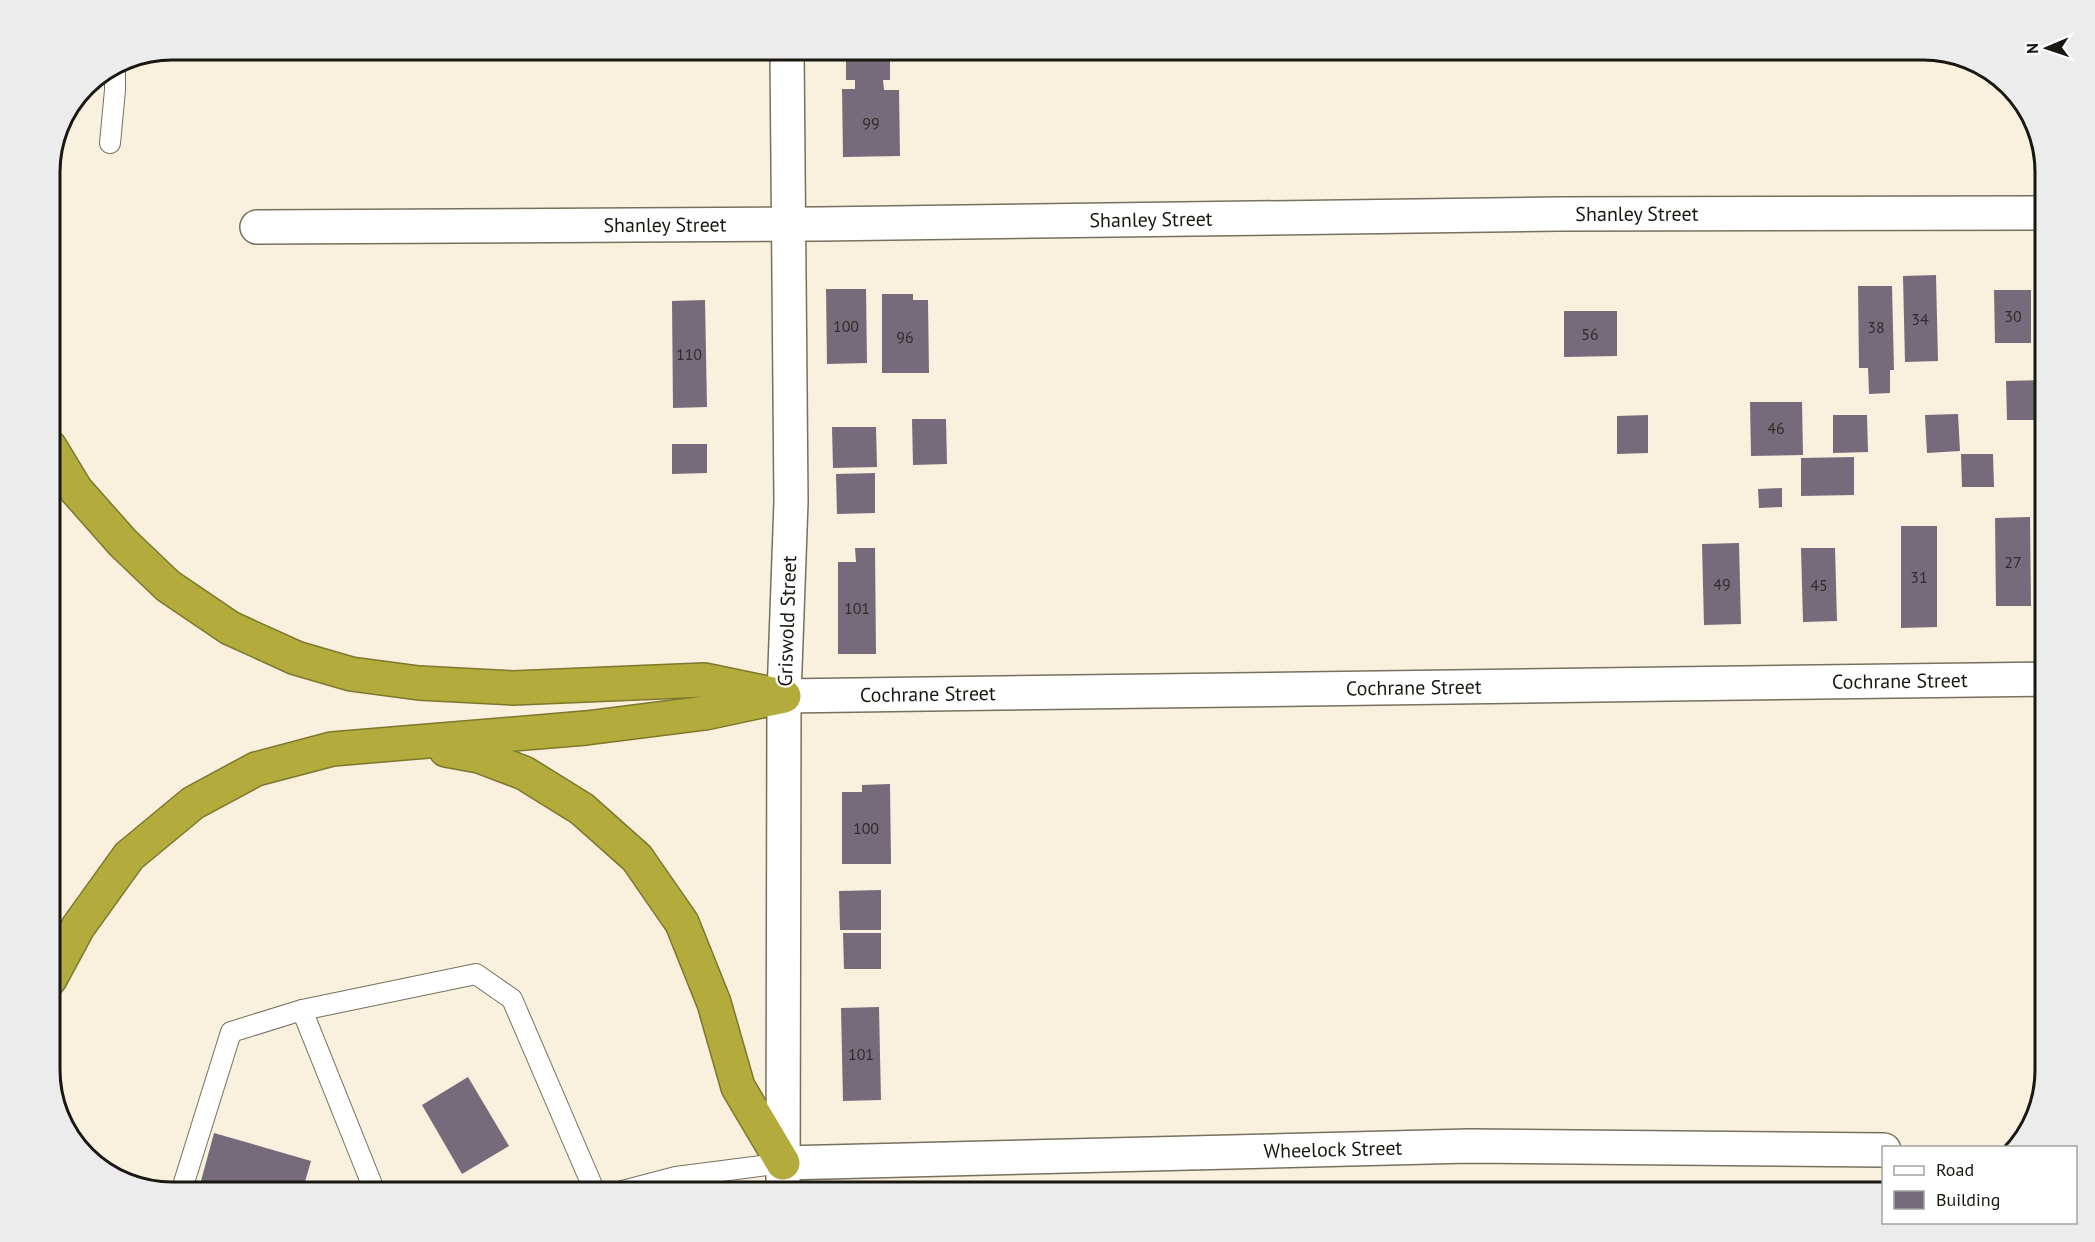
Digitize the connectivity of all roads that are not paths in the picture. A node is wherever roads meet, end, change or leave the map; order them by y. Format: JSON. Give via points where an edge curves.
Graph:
{"nodes":[{"id":1,"x":787,"y":60,"type":"edge"},
{"id":2,"x":115,"y":76,"type":"edge"},
{"id":3,"x":110,"y":144,"type":"dead end"},
{"id":4,"x":2035,"y":213,"type":"edge"},
{"id":5,"x":788,"y":224,"type":"junction"},
{"id":6,"x":257,"y":227,"type":"dead end"},
{"id":7,"x":60,"y":464,"type":"edge"},
{"id":8,"x":2035,"y":679,"type":"edge"},
{"id":9,"x":784,"y":696,"type":"junction"},
{"id":10,"x":412,"y":743,"type":"junction"},
{"id":11,"x":60,"y":960,"type":"edge"},
{"id":12,"x":302,"y":1010,"type":"junction"},
{"id":13,"x":1882,"y":1150,"type":"edge"},
{"id":14,"x":783,"y":1178,"type":"edge"},
{"id":15,"x":183,"y":1182,"type":"edge"},
{"id":16,"x":371,"y":1182,"type":"edge"},
{"id":17,"x":592,"y":1182,"type":"edge"},
{"id":18,"x":660,"y":1182,"type":"edge"}],
"edges":[{"from":1,"to":5,"type":"street","name":"Griswold Street"},
{"from":2,"to":3,"type":"lane"},
{"from":4,"to":5,"type":"street","name":"Shanley Street","via":[[1558,214]]},
{"from":5,"to":6,"type":"street","name":"Shanley Street"},
{"from":5,"to":9,"type":"street","name":"Griswold Street","via":[[791,502]]},
{"from":7,"to":9,"type":"highway","via":[[76,490],[168,586],[230,628],[296,658],[351,674],[419,683],[513,688],[704,680]]},
{"from":8,"to":9,"type":"street","name":"Cochrane Street"},
{"from":9,"to":10,"type":"highway","via":[[705,713]]},
{"from":9,"to":14,"type":"street","name":"Griswold Street"},
{"from":10,"to":11,"type":"highway","via":[[332,749],[256,769],[193,803],[129,856],[78,927]]},
{"from":10,"to":14,"type":"highway","via":[[478,756],[524,773],[582,809],[637,858],[682,922],[714,1003],[738,1087]]},
{"from":12,"to":15,"type":"lane","via":[[231,1032]]},
{"from":12,"to":16,"type":"lane"},
{"from":12,"to":17,"type":"lane","via":[[476,974],[512,999]]},
{"from":13,"to":14,"type":"street","name":"Wheelock Street","via":[[1469,1146]]},
{"from":14,"to":18,"type":"lane","via":[[676,1178]]}]}
